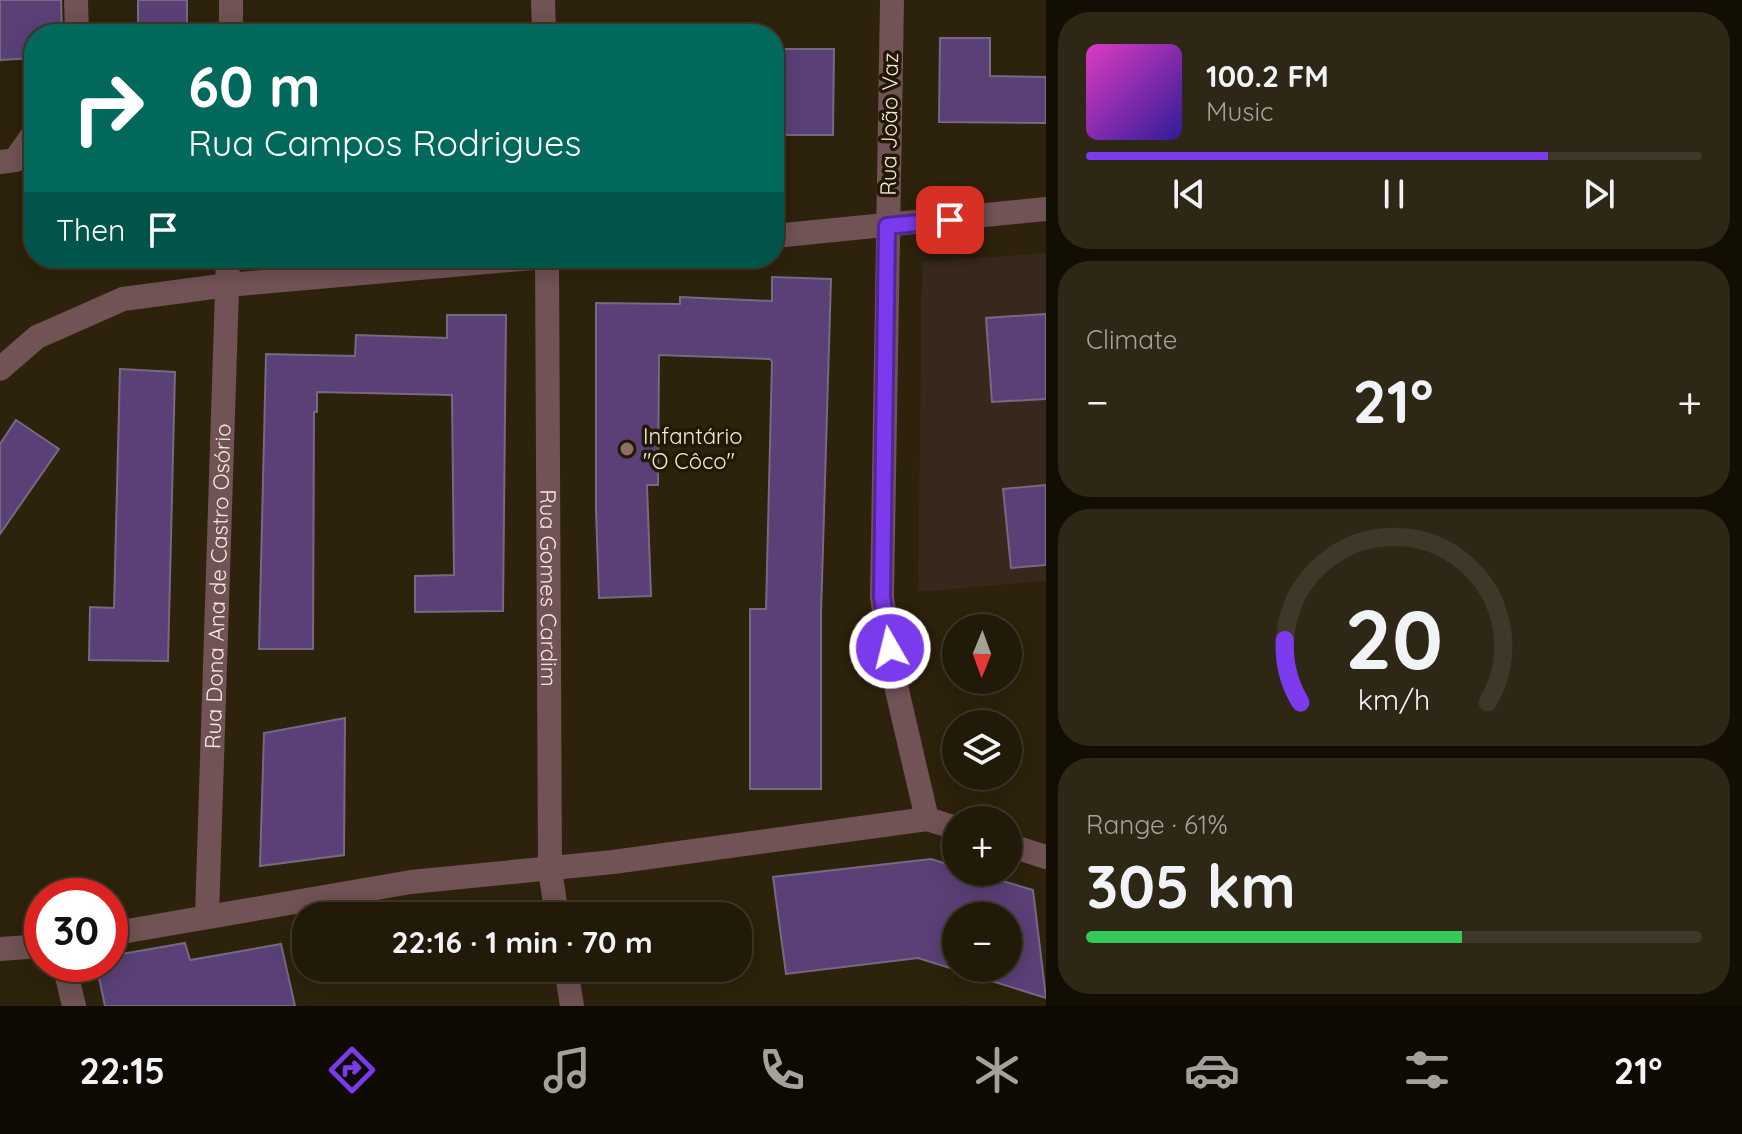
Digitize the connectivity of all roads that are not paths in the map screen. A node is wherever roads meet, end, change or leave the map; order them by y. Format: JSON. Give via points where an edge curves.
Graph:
{"nodes":[{"id":1,"x":76,"y":0,"type":"edge"},
{"id":2,"x":231,"y":0,"type":"edge"},
{"id":3,"x":543,"y":0,"type":"edge"},
{"id":4,"x":892,"y":0,"type":"edge"},
{"id":5,"x":77,"y":24,"type":"edge"},
{"id":6,"x":231,"y":24,"type":"edge"},
{"id":7,"x":544,"y":24,"type":"edge"},
{"id":8,"x":24,"y":147,"type":"edge"},
{"id":9,"x":0,"y":162,"type":"edge"},
{"id":10,"x":1046,"y":209,"type":"edge"},
{"id":11,"x":887,"y":226,"type":"junction"},
{"id":12,"x":784,"y":235,"type":"edge"},
{"id":13,"x":228,"y":268,"type":"edge"},
{"id":14,"x":420,"y":268,"type":"edge"},
{"id":15,"x":547,"y":268,"type":"edge"},
{"id":16,"x":228,"y":285,"type":"junction"},
{"id":17,"x":0,"y":369,"type":"edge"},
{"id":18,"x":927,"y":819,"type":"junction"},
{"id":19,"x":942,"y":824,"type":"edge"},
{"id":20,"x":1022,"y":849,"type":"edge"},
{"id":21,"x":1046,"y":857,"type":"edge"},
{"id":22,"x":550,"y":870,"type":"junction"},
{"id":23,"x":555,"y":902,"type":"edge"},
{"id":24,"x":207,"y":916,"type":"junction"},
{"id":25,"x":128,"y":931,"type":"edge"},
{"id":26,"x":24,"y":947,"type":"edge"},
{"id":27,"x":0,"y":949,"type":"edge"},
{"id":28,"x":68,"y":982,"type":"edge"},
{"id":29,"x":568,"y":982,"type":"edge"},
{"id":30,"x":74,"y":1006,"type":"edge"},
{"id":31,"x":572,"y":1006,"type":"edge"}],
"edges":[{"from":1,"to":5,"type":"street"},
{"from":2,"to":6,"type":"street"},
{"from":3,"to":7,"type":"street"},
{"from":4,"to":11,"type":"street","name":"Rua João Vaz"},
{"from":8,"to":9,"type":"street","via":[[15,160]]},
{"from":10,"to":11,"type":"street"},
{"from":11,"to":12,"type":"street"},
{"from":11,"to":18,"type":"street","name":"Rua João Vaz","via":[[882,597],[893,673]]},
{"from":13,"to":16,"type":"street","name":"Rua Dona Ana de Castro Osório"},
{"from":14,"to":16,"type":"street"},
{"from":15,"to":22,"type":"street","name":"Rua Gomes Cardim"},
{"from":16,"to":17,"type":"street","via":[[123,299],[37,337]]},
{"from":16,"to":24,"type":"street","name":"Rua Dona Ana de Castro Osório"},
{"from":18,"to":19,"type":"street"},
{"from":18,"to":22,"type":"street"},
{"from":20,"to":21,"type":"street"},
{"from":22,"to":23,"type":"street","name":"Rua Gomes Cardim"},
{"from":22,"to":24,"type":"street","via":[[411,882]]},
{"from":24,"to":25,"type":"street"},
{"from":26,"to":27,"type":"street"},
{"from":28,"to":30,"type":"street"},
{"from":29,"to":31,"type":"street"}]}
